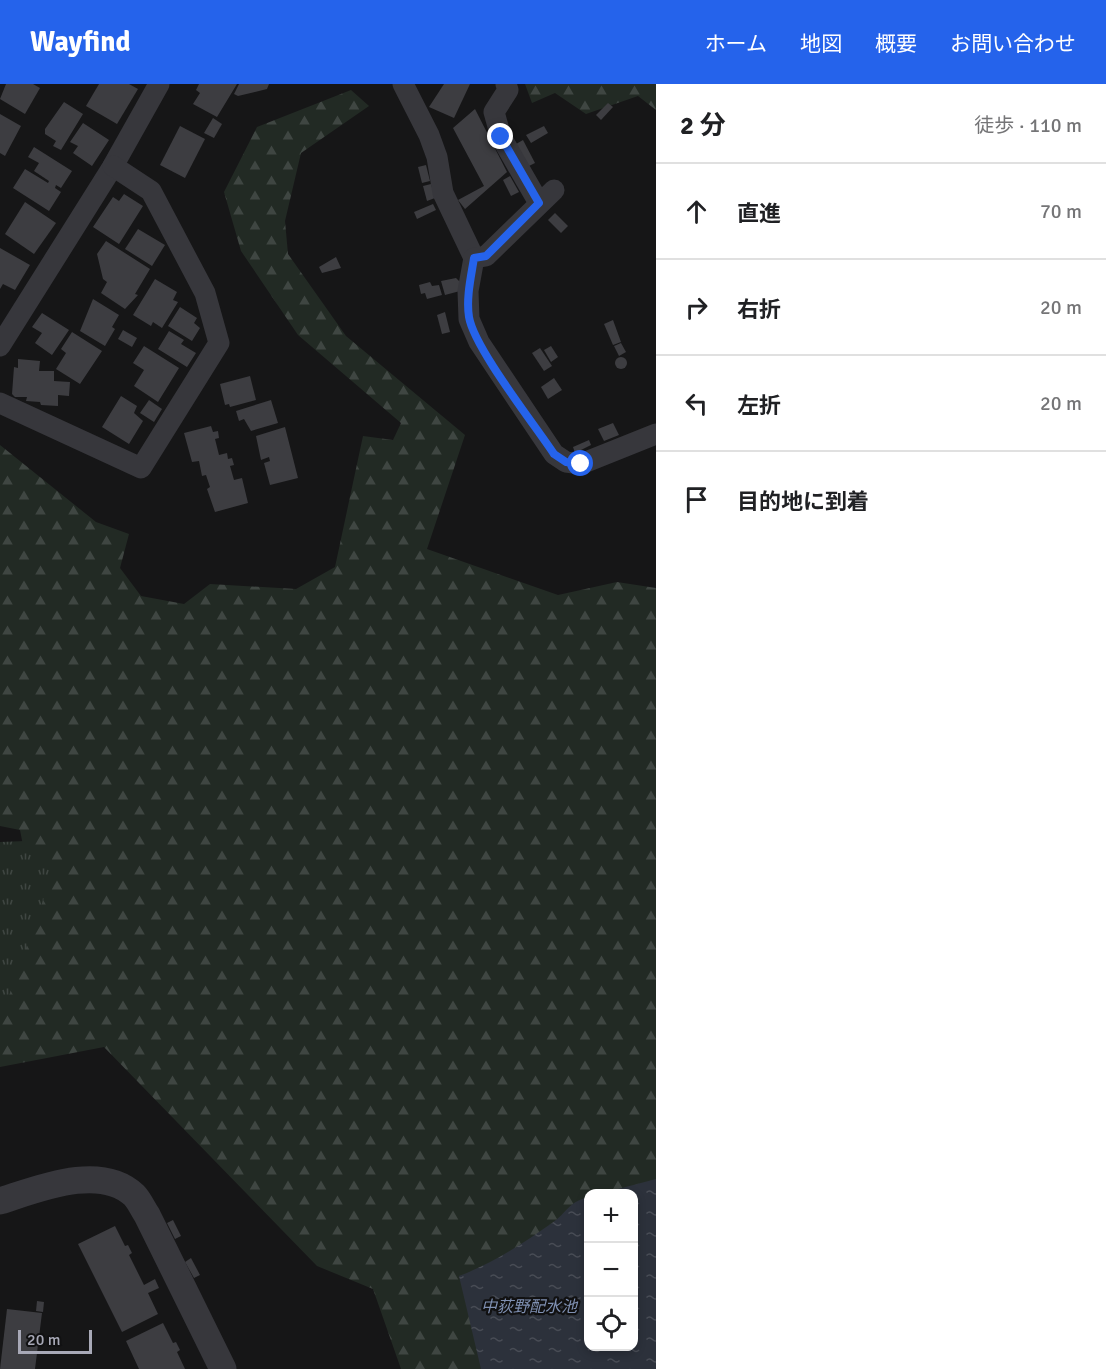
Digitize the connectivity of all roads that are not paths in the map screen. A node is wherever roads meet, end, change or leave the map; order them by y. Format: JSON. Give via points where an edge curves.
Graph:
{"nodes":[{"id":1,"x":159,"y":84,"type":"edge"},
{"id":2,"x":403,"y":84,"type":"edge"},
{"id":3,"x":506,"y":84,"type":"edge"},
{"id":4,"x":113,"y":166,"type":"junction"},
{"id":5,"x":474,"y":258,"type":"junction"},
{"id":6,"x":0,"y":346,"type":"edge"},
{"id":7,"x":0,"y":403,"type":"edge"},
{"id":8,"x":656,"y":434,"type":"edge"},
{"id":9,"x":0,"y":1201,"type":"edge"},
{"id":10,"x":223,"y":1369,"type":"edge"}],
"edges":[{"from":1,"to":4,"type":"street"},
{"from":2,"to":5,"type":"street","via":[[429,135],[443,193]]},
{"from":3,"to":5,"type":"street","via":[[508,90],[494,112],[501,137],[546,197],[486,256]]},
{"from":4,"to":6,"type":"street"},
{"from":4,"to":7,"type":"street","via":[[151,191],[205,293],[219,343],[141,468]]},
{"from":5,"to":8,"type":"street","via":[[468,291],[469,319],[478,342],[554,454],[566,462],[581,464]]},
{"from":9,"to":10,"type":"street","via":[[86,1179],[112,1182],[134,1196]]}]}
